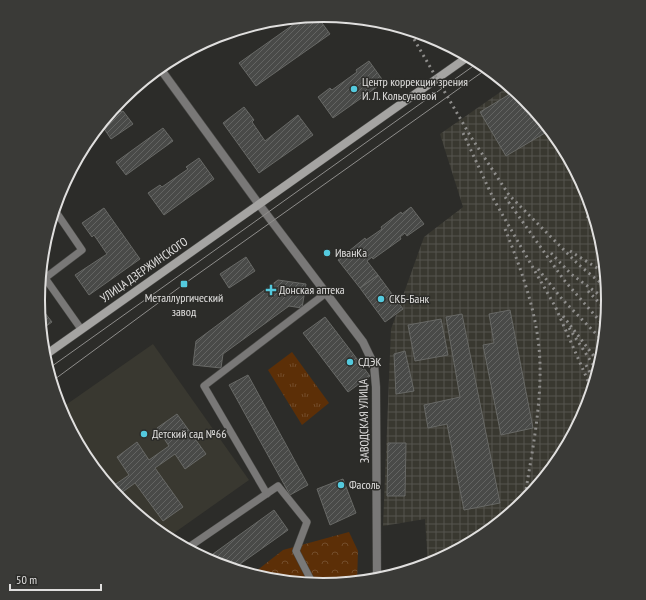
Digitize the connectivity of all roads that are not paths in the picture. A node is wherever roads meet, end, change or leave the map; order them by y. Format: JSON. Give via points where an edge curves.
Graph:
{"nodes":[{"id":1,"x":463,"y":60,"type":"edge"},
{"id":2,"x":163,"y":73,"type":"edge"},
{"id":3,"x":258,"y":203,"type":"junction"},
{"id":4,"x":58,"y":215,"type":"edge"},
{"id":5,"x":46,"y":277,"type":"edge"},
{"id":6,"x":46,"y":285,"type":"edge"},
{"id":7,"x":326,"y":293,"type":"junction"},
{"id":8,"x":81,"y":329,"type":"junction"},
{"id":9,"x":50,"y":352,"type":"edge"},
{"id":10,"x":267,"y":494,"type":"junction"},
{"id":11,"x":192,"y":545,"type":"edge"},
{"id":12,"x":377,"y":573,"type":"edge"},
{"id":13,"x":310,"y":577,"type":"edge"}],
"edges":[{"from":1,"to":3,"type":"main road","name":"УЛИЦА ДЗЕРЖИНСКОГО"},
{"from":2,"to":3,"type":"street"},
{"from":3,"to":7,"type":"street","name":"ЗАВОДСКАЯ УЛИЦА"},
{"from":3,"to":8,"type":"main road","name":"УЛИЦА ДЗЕРЖИНСКОГО"},
{"from":4,"to":5,"type":"lane","via":[[82,250]]},
{"from":6,"to":8,"type":"lane"},
{"from":7,"to":10,"type":"lane","via":[[204,386]]},
{"from":7,"to":12,"type":"street","name":"ЗАВОДСКАЯ УЛИЦА","via":[[363,342],[374,365]]},
{"from":8,"to":9,"type":"main road","name":"УЛИЦА ДЗЕРЖИНСКОГО"},
{"from":10,"to":11,"type":"lane"},
{"from":10,"to":13,"type":"lane","via":[[278,486],[307,522],[296,551]]}]}
